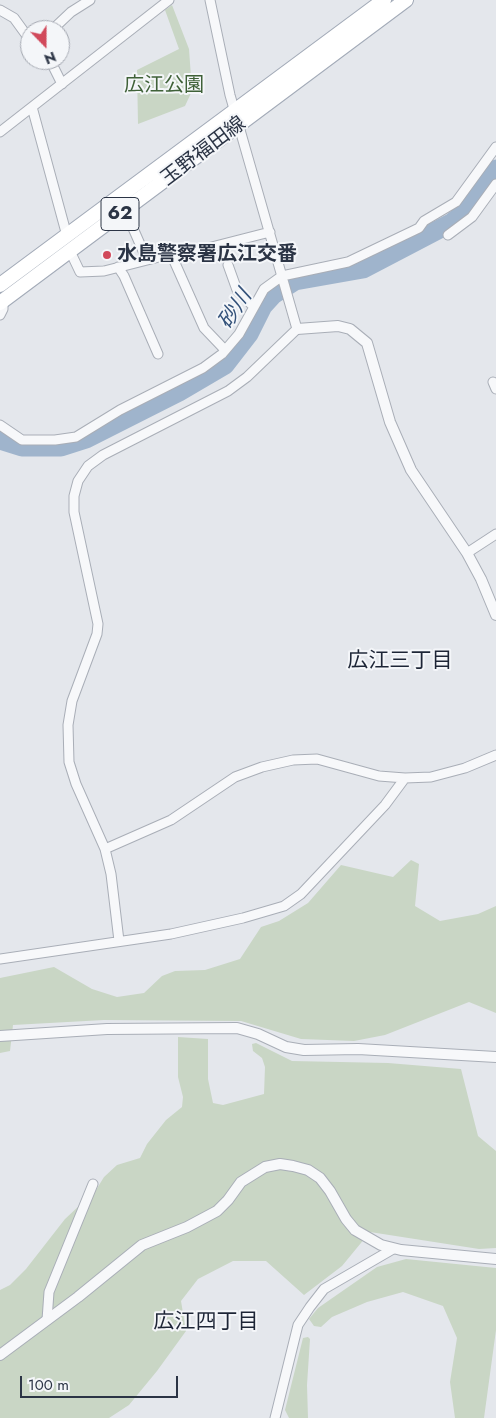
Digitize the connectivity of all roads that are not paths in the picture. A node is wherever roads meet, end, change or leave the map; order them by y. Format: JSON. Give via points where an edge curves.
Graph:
{"nodes":[{"id":1,"x":90,"y":0,"type":"edge"},
{"id":2,"x":169,"y":0,"type":"edge"},
{"id":3,"x":210,"y":0,"type":"edge"},
{"id":4,"x":384,"y":0,"type":"edge"},
{"id":5,"x":406,"y":0,"type":"edge"},
{"id":6,"x":0,"y":10,"type":"edge"},
{"id":7,"x":63,"y":20,"type":"edge"},
{"id":8,"x":20,"y":26,"type":"edge"},
{"id":9,"x":55,"y":70,"type":"edge"},
{"id":10,"x":62,"y":84,"type":"junction"},
{"id":11,"x":32,"y":107,"type":"junction"},
{"id":12,"x":234,"y":111,"type":"junction"},
{"id":13,"x":240,"y":125,"type":"junction"},
{"id":14,"x":0,"y":132,"type":"edge"},
{"id":15,"x":496,"y":147,"type":"edge"},
{"id":16,"x":496,"y":184,"type":"edge"},
{"id":17,"x":125,"y":210,"type":"junction"},
{"id":18,"x":270,"y":232,"type":"junction"},
{"id":19,"x":448,"y":235,"type":"dead end"},
{"id":20,"x":67,"y":236,"type":"junction"},
{"id":21,"x":70,"y":251,"type":"junction"},
{"id":22,"x":171,"y":254,"type":"junction"},
{"id":23,"x":147,"y":260,"type":"junction"},
{"id":24,"x":228,"y":266,"type":"dead end"},
{"id":25,"x":118,"y":267,"type":"junction"},
{"id":26,"x":282,"y":276,"type":"junction"},
{"id":27,"x":0,"y":286,"type":"edge"},
{"id":28,"x":1,"y":301,"type":"edge"},
{"id":29,"x":253,"y":306,"type":"junction"},
{"id":30,"x":0,"y":314,"type":"edge"},
{"id":31,"x":297,"y":329,"type":"junction"},
{"id":32,"x":225,"y":350,"type":"junction"},
{"id":33,"x":158,"y":354,"type":"dead end"},
{"id":34,"x":0,"y":425,"type":"edge"},
{"id":35,"x":496,"y":534,"type":"edge"},
{"id":36,"x":467,"y":553,"type":"junction"},
{"id":37,"x":496,"y":615,"type":"edge"},
{"id":38,"x":496,"y":755,"type":"edge"},
{"id":39,"x":405,"y":778,"type":"junction"},
{"id":40,"x":105,"y":849,"type":"junction"},
{"id":41,"x":119,"y":941,"type":"junction"},
{"id":42,"x":0,"y":959,"type":"edge"},
{"id":43,"x":0,"y":1036,"type":"edge"},
{"id":44,"x":496,"y":1057,"type":"edge"},
{"id":45,"x":93,"y":1184,"type":"dead end"},
{"id":46,"x":393,"y":1249,"type":"junction"},
{"id":47,"x":496,"y":1259,"type":"edge"},
{"id":48,"x":47,"y":1320,"type":"junction"},
{"id":49,"x":0,"y":1354,"type":"edge"},
{"id":50,"x":275,"y":1418,"type":"edge"}],
"edges":[{"from":1,"to":7,"type":"street"},
{"from":2,"to":10,"type":"street"},
{"from":3,"to":12,"type":"street"},
{"from":4,"to":12,"type":"main road","name":"玉野福田線","number":"62"},
{"from":5,"to":13,"type":"main road","name":"玉野福田線","number":"62"},
{"from":6,"to":8,"type":"street","via":[[14,18]]},
{"from":9,"to":10,"type":"street"},
{"from":10,"to":11,"type":"street"},
{"from":11,"to":14,"type":"street"},
{"from":11,"to":20,"type":"street"},
{"from":12,"to":13,"type":"street"},
{"from":12,"to":20,"type":"main road","name":"玉野福田線","number":"62"},
{"from":13,"to":17,"type":"main road","name":"玉野福田線","number":"62"},
{"from":13,"to":18,"type":"street"},
{"from":15,"to":26,"type":"street","via":[[456,202],[424,221],[419,228],[348,262]]},
{"from":16,"to":19,"type":"street","via":[[472,217]]},
{"from":17,"to":21,"type":"main road","name":"玉野福田線","number":"62"},
{"from":17,"to":23,"type":"street"},
{"from":18,"to":22,"type":"street","via":[[192,252]]},
{"from":18,"to":26,"type":"street"},
{"from":20,"to":27,"type":"main road","name":"玉野福田線","number":"62"},
{"from":21,"to":25,"type":"street","via":[[80,272]]},
{"from":21,"to":28,"type":"main road","name":"玉野福田線","number":"62"},
{"from":22,"to":23,"type":"street"},
{"from":22,"to":32,"type":"street","via":[[204,328]]},
{"from":23,"to":25,"type":"street"},
{"from":24,"to":29,"type":"street","via":[[237,290]]},
{"from":25,"to":33,"type":"street"},
{"from":26,"to":29,"type":"street","via":[[264,289]]},
{"from":26,"to":31,"type":"street"},
{"from":28,"to":30,"type":"street","via":[[3,309]]},
{"from":29,"to":32,"type":"street","via":[[239,334]]},
{"from":31,"to":36,"type":"street","via":[[338,326],[350,329],[367,343],[390,422],[411,470]]},
{"from":31,"to":40,"type":"street","via":[[247,377],[103,455],[88,466],[78,481],[74,512],[98,624],[72,701],[68,725],[69,762]]},
{"from":32,"to":34,"type":"street","via":[[203,368],[120,410],[76,437],[22,440]]},
{"from":35,"to":36,"type":"street"},
{"from":36,"to":37,"type":"street"},
{"from":38,"to":39,"type":"street","via":[[431,777]]},
{"from":39,"to":40,"type":"street","via":[[379,776],[316,759],[293,760],[235,777],[171,820]]},
{"from":39,"to":41,"type":"street","via":[[385,804],[300,894],[284,906],[171,934]]},
{"from":40,"to":41,"type":"street"},
{"from":41,"to":42,"type":"street"},
{"from":43,"to":44,"type":"street","via":[[106,1029],[237,1028],[286,1047],[304,1050],[358,1049]]},
{"from":45,"to":48,"type":"street","via":[[48,1292]]},
{"from":46,"to":47,"type":"street"},
{"from":46,"to":48,"type":"street","via":[[355,1230],[320,1178],[308,1170],[280,1164],[266,1167],[241,1182],[217,1211],[142,1245]]},
{"from":46,"to":50,"type":"street","via":[[324,1289],[310,1307],[298,1325]]},
{"from":48,"to":49,"type":"street"}]}
